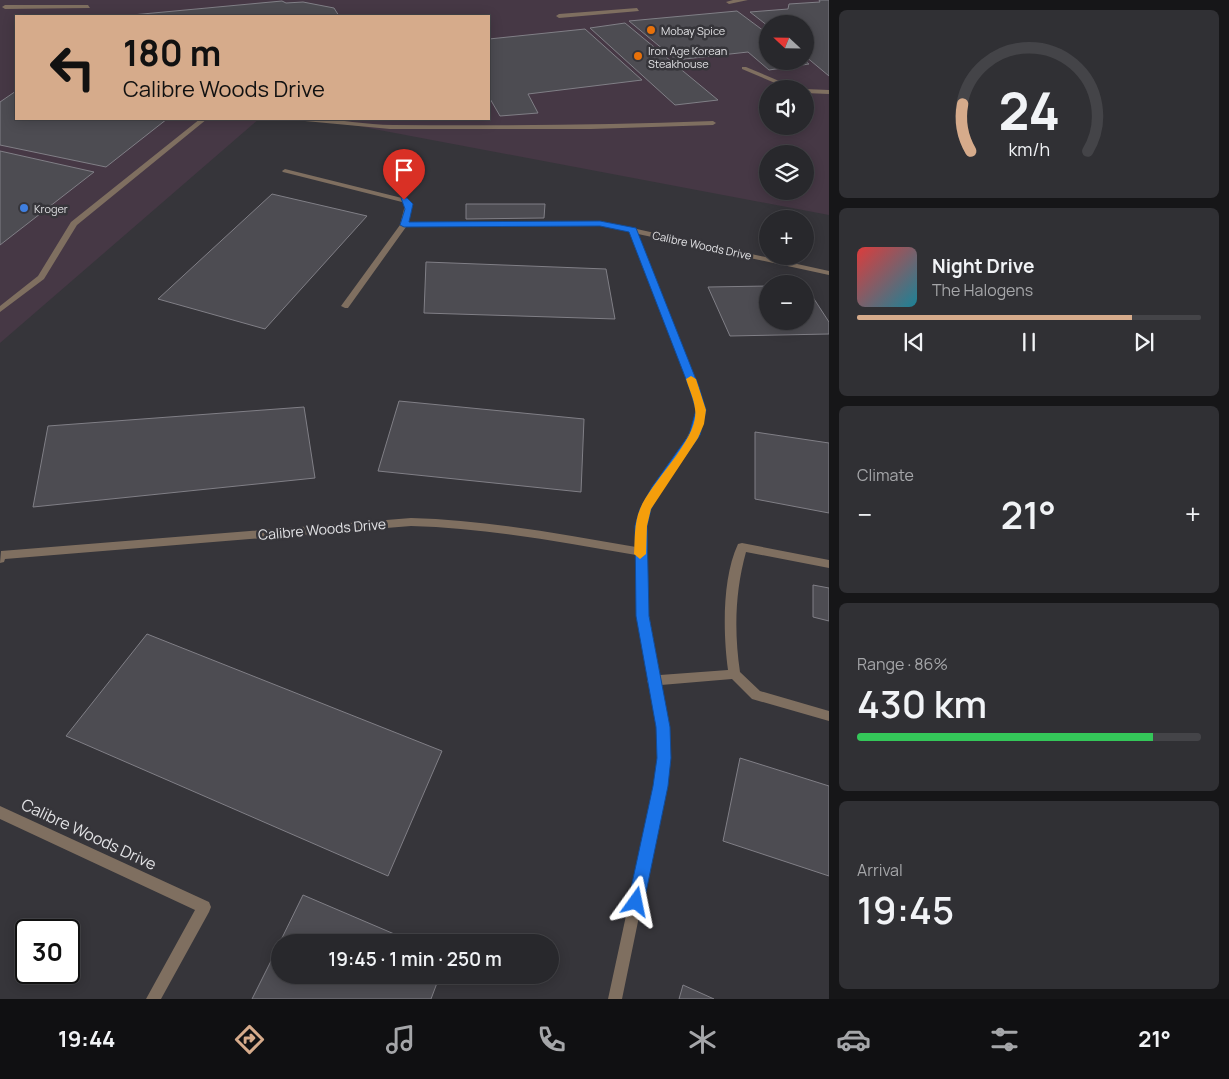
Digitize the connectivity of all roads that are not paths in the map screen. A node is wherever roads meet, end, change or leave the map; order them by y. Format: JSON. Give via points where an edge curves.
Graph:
{"nodes":[{"id":1,"x":745,"y":0,"type":"edge"},
{"id":2,"x":729,"y":2,"type":"dead end"},
{"id":3,"x":5,"y":7,"type":"dead end"},
{"id":4,"x":88,"y":7,"type":"dead end"},
{"id":5,"x":637,"y":10,"type":"dead end"},
{"id":6,"x":559,"y":16,"type":"dead end"},
{"id":7,"x":744,"y":68,"type":"dead end"},
{"id":8,"x":773,"y":80,"type":"edge"},
{"id":9,"x":814,"y":91,"type":"edge"},
{"id":10,"x":829,"y":92,"type":"edge"},
{"id":11,"x":203,"y":120,"type":"edge"},
{"id":12,"x":316,"y":120,"type":"edge"},
{"id":13,"x":713,"y":122,"type":"dead end"},
{"id":14,"x":285,"y":171,"type":"dead end"},
{"id":15,"x":404,"y":225,"type":"junction"},
{"id":16,"x":633,"y":230,"type":"junction"},
{"id":17,"x":829,"y":273,"type":"edge"},
{"id":18,"x":345,"y":306,"type":"dead end"},
{"id":19,"x":0,"y":310,"type":"edge"},
{"id":20,"x":640,"y":552,"type":"junction"},
{"id":21,"x":0,"y":556,"type":"edge"},
{"id":22,"x":829,"y":564,"type":"edge"},
{"id":23,"x":734,"y":674,"type":"junction"},
{"id":24,"x":653,"y":681,"type":"junction"},
{"id":25,"x":829,"y":716,"type":"edge"},
{"id":26,"x":0,"y":812,"type":"edge"},
{"id":27,"x":153,"y":999,"type":"edge"},
{"id":28,"x":615,"y":999,"type":"edge"}],
"edges":[{"from":1,"to":2,"type":"street"},
{"from":3,"to":4,"type":"street"},
{"from":5,"to":6,"type":"street"},
{"from":7,"to":8,"type":"street"},
{"from":9,"to":10,"type":"street"},
{"from":11,"to":19,"type":"street","via":[[74,224],[41,276]]},
{"from":12,"to":13,"type":"street","via":[[390,127]]},
{"from":14,"to":15,"type":"street","via":[[404,200],[410,209]]},
{"from":15,"to":16,"type":"street","name":"Calibre Woods Drive","via":[[600,223]]},
{"from":15,"to":18,"type":"street"},
{"from":16,"to":17,"type":"street","name":"Calibre Woods Drive"},
{"from":16,"to":20,"type":"street","name":"Calibre Woods Drive","via":[[701,410],[694,435],[646,509],[641,526]]},
{"from":20,"to":21,"type":"street","name":"Calibre Woods Drive","via":[[491,526],[411,522]]},
{"from":20,"to":24,"type":"street","name":"Calibre Woods Drive","via":[[643,616]]},
{"from":22,"to":23,"type":"street","via":[[742,547],[729,611],[729,644]]},
{"from":23,"to":24,"type":"street"},
{"from":23,"to":25,"type":"street","via":[[756,695]]},
{"from":24,"to":28,"type":"street","name":"Calibre Woods Drive","via":[[663,727],[664,758]]},
{"from":26,"to":27,"type":"street","name":"Calibre Woods Drive","via":[[204,907]]}]}
